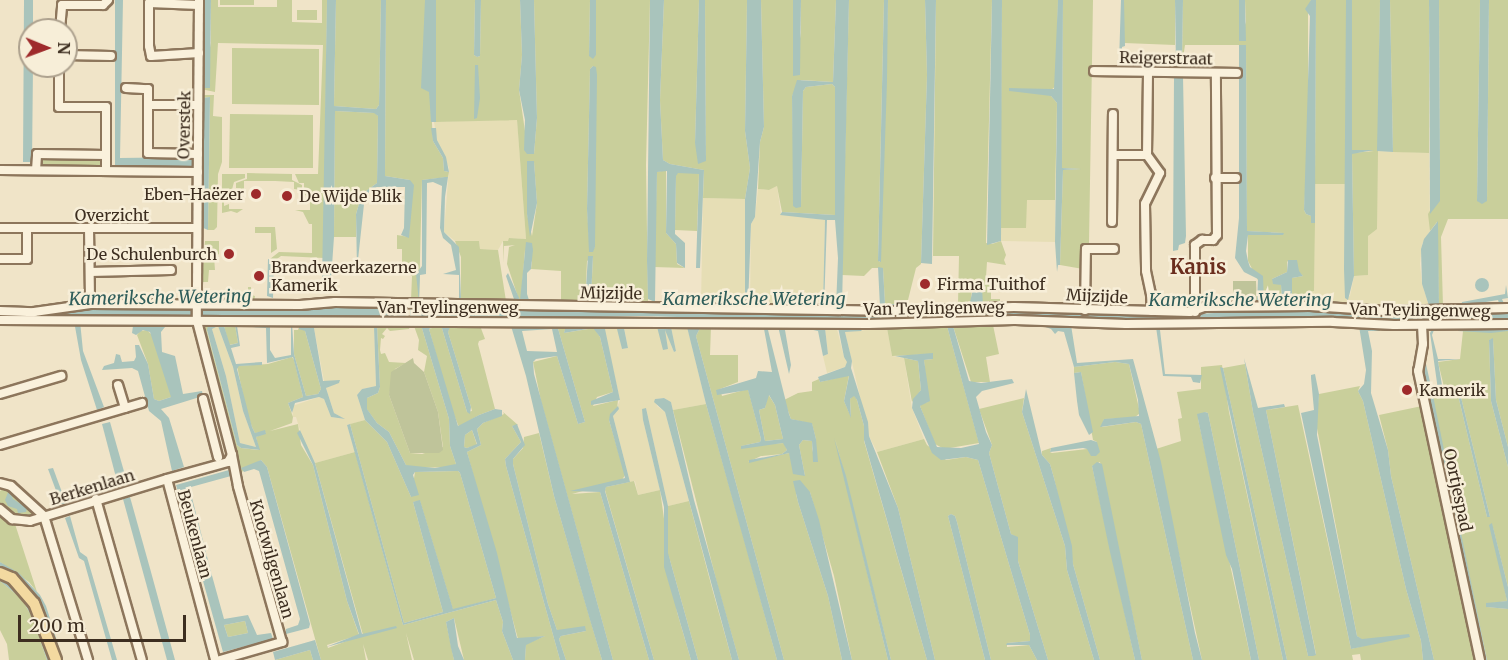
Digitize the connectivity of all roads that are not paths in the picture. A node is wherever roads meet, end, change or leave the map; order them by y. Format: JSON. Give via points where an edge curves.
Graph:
{"nodes":[{"id":1,"x":108,"y":0,"type":"edge"},
{"id":2,"x":149,"y":2,"type":"edge"},
{"id":3,"x":199,"y":2,"type":"edge"},
{"id":4,"x":61,"y":18,"type":"edge"},
{"id":5,"x":199,"y":53,"type":"junction"},
{"id":6,"x":78,"y":55,"type":"edge"},
{"id":7,"x":111,"y":56,"type":"dead end"},
{"id":8,"x":1095,"y":71,"type":"dead end"},
{"id":9,"x":1148,"y":72,"type":"junction"},
{"id":10,"x":1216,"y":73,"type":"junction"},
{"id":11,"x":1237,"y":73,"type":"dead end"},
{"id":12,"x":59,"y":78,"type":"edge"},
{"id":13,"x":126,"y":88,"type":"dead end"},
{"id":14,"x":148,"y":105,"type":"junction"},
{"id":15,"x":198,"y":105,"type":"junction"},
{"id":16,"x":1113,"y":114,"type":"dead end"},
{"id":17,"x":198,"y":154,"type":"junction"},
{"id":18,"x":106,"y":155,"type":"junction"},
{"id":19,"x":1113,"y":155,"type":"junction"},
{"id":20,"x":1147,"y":155,"type":"junction"},
{"id":21,"x":0,"y":170,"type":"edge"},
{"id":22,"x":36,"y":170,"type":"junction"},
{"id":23,"x":106,"y":171,"type":"junction"},
{"id":24,"x":198,"y":172,"type":"junction"},
{"id":25,"x":1215,"y":178,"type":"junction"},
{"id":26,"x":1236,"y":178,"type":"dead end"},
{"id":27,"x":1112,"y":222,"type":"dead end"},
{"id":28,"x":0,"y":228,"type":"edge"},
{"id":29,"x":27,"y":228,"type":"junction"},
{"id":30,"x":89,"y":228,"type":"junction"},
{"id":31,"x":197,"y":228,"type":"junction"},
{"id":32,"x":1114,"y":249,"type":"dead end"},
{"id":33,"x":0,"y":259,"type":"edge"},
{"id":34,"x":171,"y":270,"type":"dead end"},
{"id":35,"x":90,"y":272,"type":"junction"},
{"id":36,"x":90,"y":304,"type":"junction"},
{"id":37,"x":197,"y":306,"type":"junction"},
{"id":38,"x":1508,"y":308,"type":"edge"},
{"id":39,"x":1085,"y":310,"type":"junction"},
{"id":40,"x":0,"y":311,"type":"edge"},
{"id":41,"x":1152,"y":311,"type":"junction"},
{"id":42,"x":1195,"y":312,"type":"junction"},
{"id":43,"x":1218,"y":315,"type":"junction"},
{"id":44,"x":0,"y":320,"type":"edge"},
{"id":45,"x":197,"y":320,"type":"junction"},
{"id":46,"x":1508,"y":324,"type":"edge"},
{"id":47,"x":1422,"y":325,"type":"junction"},
{"id":48,"x":62,"y":376,"type":"dead end"},
{"id":49,"x":118,"y":385,"type":"dead end"},
{"id":50,"x":0,"y":394,"type":"edge"},
{"id":51,"x":203,"y":399,"type":"dead end"},
{"id":52,"x":142,"y":403,"type":"dead end"},
{"id":53,"x":125,"y":408,"type":"junction"},
{"id":54,"x":223,"y":418,"type":"junction"},
{"id":55,"x":209,"y":422,"type":"junction"},
{"id":56,"x":0,"y":446,"type":"edge"},
{"id":57,"x":232,"y":455,"type":"junction"},
{"id":58,"x":218,"y":457,"type":"dead end"},
{"id":59,"x":167,"y":479,"type":"junction"},
{"id":60,"x":0,"y":483,"type":"edge"},
{"id":61,"x":96,"y":499,"type":"junction"},
{"id":62,"x":0,"y":509,"type":"edge"},
{"id":63,"x":44,"y":516,"type":"junction"},
{"id":64,"x":0,"y":573,"type":"edge"},
{"id":65,"x":56,"y":660,"type":"edge"},
{"id":66,"x":88,"y":660,"type":"edge"},
{"id":67,"x":142,"y":660,"type":"edge"},
{"id":68,"x":215,"y":660,"type":"edge"},
{"id":69,"x":220,"y":660,"type":"edge"},
{"id":70,"x":1480,"y":660,"type":"edge"}],
"edges":[{"from":1,"to":4,"type":"street","via":[[103,5],[62,5]]},
{"from":2,"to":3,"type":"street"},
{"from":2,"to":5,"type":"street","via":[[151,56]]},
{"from":3,"to":5,"type":"street","name":"Overstek"},
{"from":5,"to":15,"type":"street","name":"Overstek"},
{"from":6,"to":7,"type":"street"},
{"from":8,"to":9,"type":"street","name":"Reigerstraat"},
{"from":9,"to":10,"type":"street","name":"Reigerstraat"},
{"from":9,"to":20,"type":"street"},
{"from":10,"to":11,"type":"street","name":"Reigerstraat"},
{"from":10,"to":25,"type":"street"},
{"from":12,"to":18,"type":"street","via":[[59,107],[106,107]]},
{"from":13,"to":14,"type":"street","via":[[148,88]]},
{"from":14,"to":15,"type":"street"},
{"from":14,"to":17,"type":"street","via":[[148,153]]},
{"from":15,"to":17,"type":"street","name":"Overstek"},
{"from":16,"to":19,"type":"street"},
{"from":17,"to":24,"type":"street","name":"Overstek"},
{"from":18,"to":22,"type":"street","via":[[37,154]]},
{"from":18,"to":23,"type":"street"},
{"from":19,"to":20,"type":"street"},
{"from":19,"to":27,"type":"street"},
{"from":20,"to":41,"type":"street","via":[[1160,173],[1145,204],[1146,271]]},
{"from":21,"to":22,"type":"street"},
{"from":22,"to":23,"type":"street"},
{"from":23,"to":24,"type":"street"},
{"from":24,"to":31,"type":"street","name":"Overstek"},
{"from":25,"to":26,"type":"street"},
{"from":25,"to":42,"type":"street","via":[[1216,235],[1213,240],[1198,241],[1195,245]]},
{"from":28,"to":29,"type":"street","name":"Overzicht"},
{"from":29,"to":30,"type":"street","name":"Overzicht"},
{"from":29,"to":33,"type":"street","via":[[27,259]]},
{"from":30,"to":31,"type":"street","name":"Overzicht"},
{"from":30,"to":35,"type":"street"},
{"from":31,"to":37,"type":"street","name":"Overstek"},
{"from":32,"to":39,"type":"street","via":[[1086,249]]},
{"from":34,"to":35,"type":"street"},
{"from":35,"to":36,"type":"street"},
{"from":36,"to":37,"type":"street","name":"Mijzijde"},
{"from":36,"to":40,"type":"street","name":"Mijzijde","via":[[34,312]]},
{"from":37,"to":39,"type":"street","name":"Mijzijde","via":[[335,302],[893,311],[1025,306]]},
{"from":37,"to":45,"type":"street","name":"Overstek"},
{"from":38,"to":43,"type":"street","name":"Mijzijde","via":[[1385,310],[1310,306]]},
{"from":39,"to":41,"type":"street","name":"Mijzijde"},
{"from":41,"to":42,"type":"street","name":"Mijzijde"},
{"from":42,"to":43,"type":"street","name":"Mijzijde","via":[[1204,308]]},
{"from":43,"to":45,"type":"street","name":"Van Teylingenweg","via":[[1157,324],[1014,320],[868,324]]},
{"from":43,"to":47,"type":"street","name":"Van Teylingenweg"},
{"from":44,"to":45,"type":"street","name":"Van Teylingenweg"},
{"from":45,"to":54,"type":"street"},
{"from":46,"to":47,"type":"street","name":"Van Teylingenweg"},
{"from":47,"to":70,"type":"street","name":"Oortjespad","via":[[1418,370]]},
{"from":48,"to":50,"type":"street"},
{"from":49,"to":53,"type":"street"},
{"from":51,"to":55,"type":"street"},
{"from":52,"to":53,"type":"street"},
{"from":53,"to":56,"type":"street"},
{"from":54,"to":55,"type":"street"},
{"from":54,"to":57,"type":"street"},
{"from":55,"to":58,"type":"street"},
{"from":57,"to":59,"type":"street","name":"Beukenlaan","via":[[228,462]]},
{"from":57,"to":69,"type":"street","name":"Knotwilgenlaan","via":[[282,642]]},
{"from":59,"to":61,"type":"street","name":"Berkenlaan"},
{"from":59,"to":68,"type":"street","name":"Beukenlaan"},
{"from":60,"to":63,"type":"street","name":"Berkenlaan","via":[[11,486]]},
{"from":61,"to":63,"type":"street","name":"Berkenlaan"},
{"from":61,"to":67,"type":"street"},
{"from":62,"to":63,"type":"street","via":[[12,519],[23,521]]},
{"from":63,"to":66,"type":"street"},
{"from":64,"to":65,"type":"main road","via":[[12,579],[34,603]]}]}
